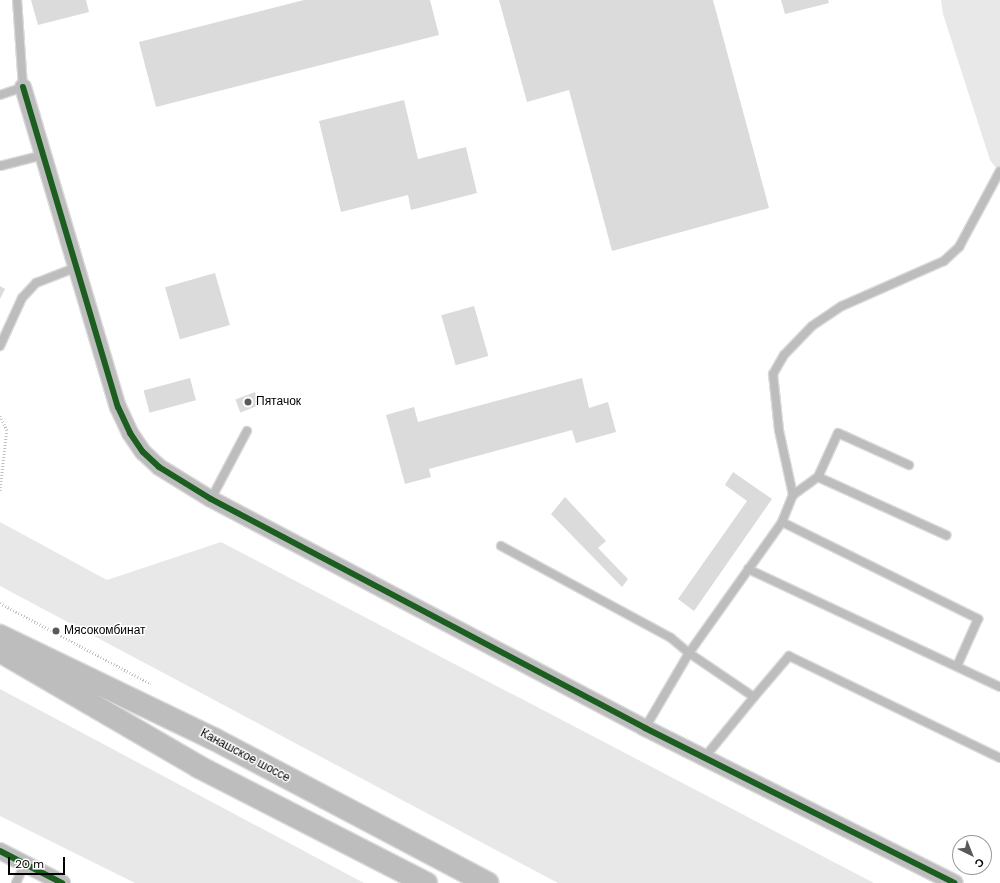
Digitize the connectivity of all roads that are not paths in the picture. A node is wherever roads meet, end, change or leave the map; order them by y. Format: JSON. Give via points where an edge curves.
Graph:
{"nodes":[{"id":1,"x":17,"y":0,"type":"edge"},
{"id":2,"x":23,"y":87,"type":"junction"},
{"id":3,"x":0,"y":95,"type":"edge"},
{"id":4,"x":43,"y":155,"type":"junction"},
{"id":5,"x":0,"y":166,"type":"edge"},
{"id":6,"x":1000,"y":171,"type":"edge"},
{"id":7,"x":77,"y":267,"type":"junction"},
{"id":8,"x":0,"y":346,"type":"edge"},
{"id":9,"x":247,"y":431,"type":"dead end"},
{"id":10,"x":909,"y":465,"type":"dead end"},
{"id":11,"x":818,"y":477,"type":"junction"},
{"id":12,"x":793,"y":495,"type":"junction"},
{"id":13,"x":211,"y":498,"type":"junction"},
{"id":14,"x":782,"y":522,"type":"junction"},
{"id":15,"x":946,"y":535,"type":"dead end"},
{"id":16,"x":501,"y":546,"type":"dead end"},
{"id":17,"x":748,"y":569,"type":"junction"},
{"id":18,"x":0,"y":636,"type":"edge"},
{"id":19,"x":0,"y":651,"type":"edge"},
{"id":20,"x":690,"y":653,"type":"junction"},
{"id":21,"x":957,"y":666,"type":"junction"},
{"id":22,"x":1000,"y":687,"type":"edge"},
{"id":23,"x":754,"y":697,"type":"junction"},
{"id":24,"x":645,"y":728,"type":"junction"},
{"id":25,"x":704,"y":758,"type":"junction"},
{"id":26,"x":1000,"y":758,"type":"edge"},
{"id":27,"x":0,"y":851,"type":"edge"},
{"id":28,"x":25,"y":864,"type":"junction"},
{"id":29,"x":16,"y":883,"type":"edge"},
{"id":30,"x":62,"y":883,"type":"edge"},
{"id":31,"x":426,"y":883,"type":"edge"},
{"id":32,"x":486,"y":883,"type":"edge"},
{"id":33,"x":954,"y":883,"type":"edge"}],
"edges":[{"from":1,"to":2,"type":"lane"},
{"from":2,"to":3,"type":"lane"},
{"from":2,"to":4,"type":"street"},
{"from":4,"to":5,"type":"lane"},
{"from":4,"to":7,"type":"street"},
{"from":6,"to":12,"type":"lane","via":[[959,247],[944,261],[842,306],[812,326],[784,355],[773,374],[779,430]]},
{"from":7,"to":8,"type":"lane","via":[[36,283],[22,298]]},
{"from":7,"to":13,"type":"street","via":[[118,407],[130,433],[143,452],[159,468]]},
{"from":9,"to":13,"type":"lane"},
{"from":10,"to":11,"type":"lane","via":[[838,433]]},
{"from":11,"to":12,"type":"lane"},
{"from":11,"to":15,"type":"lane"},
{"from":12,"to":14,"type":"lane"},
{"from":13,"to":24,"type":"street"},
{"from":14,"to":17,"type":"lane"},
{"from":14,"to":21,"type":"lane","via":[[978,619]]},
{"from":16,"to":20,"type":"lane","via":[[671,638]]},
{"from":17,"to":20,"type":"lane"},
{"from":17,"to":21,"type":"lane"},
{"from":18,"to":32,"type":"main road","name":"Канашское шоссе","via":[[214,739]]},
{"from":19,"to":31,"type":"main road","via":[[199,767]]},
{"from":20,"to":23,"type":"lane"},
{"from":20,"to":24,"type":"lane"},
{"from":21,"to":22,"type":"lane"},
{"from":23,"to":25,"type":"lane"},
{"from":23,"to":26,"type":"lane","via":[[789,656]]},
{"from":24,"to":25,"type":"street"},
{"from":25,"to":33,"type":"street"},
{"from":27,"to":28,"type":"street"},
{"from":28,"to":29,"type":"lane"},
{"from":28,"to":30,"type":"street"}]}
